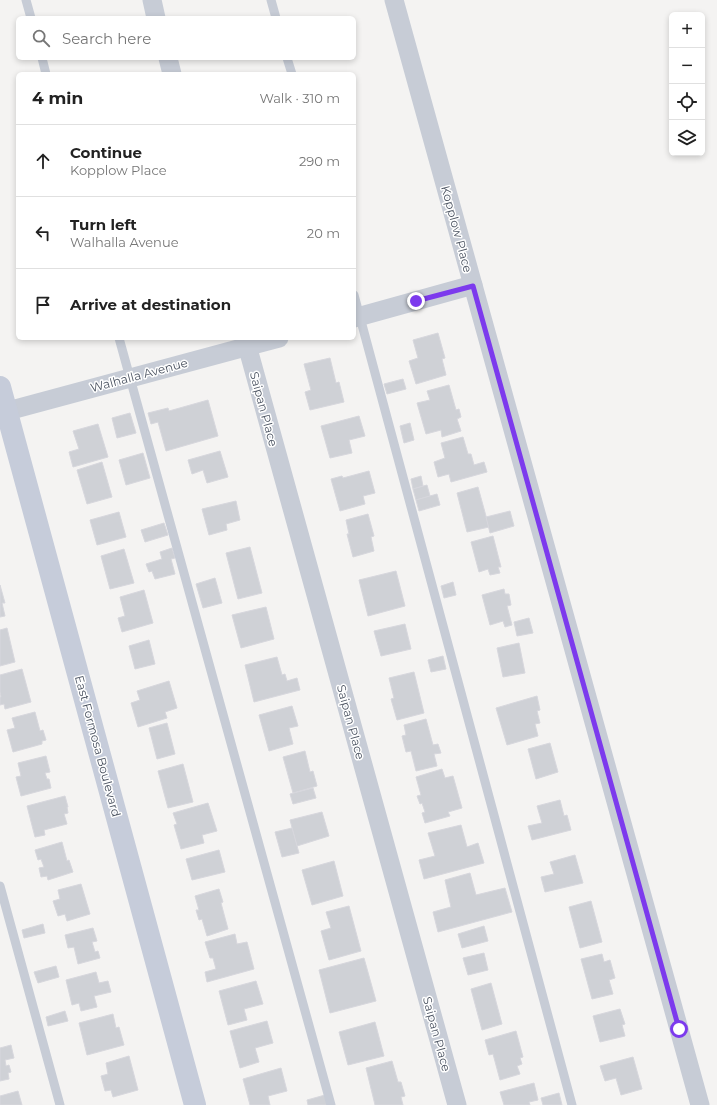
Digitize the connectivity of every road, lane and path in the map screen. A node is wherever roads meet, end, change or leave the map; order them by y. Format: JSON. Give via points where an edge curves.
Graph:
{"nodes":[{"id":1,"x":26,"y":0,"type":"edge"},
{"id":2,"x":152,"y":0,"type":"edge"},
{"id":3,"x":271,"y":0,"type":"edge"},
{"id":4,"x":394,"y":0,"type":"edge"},
{"id":5,"x":30,"y":16,"type":"edge"},
{"id":6,"x":156,"y":16,"type":"edge"},
{"id":7,"x":275,"y":16,"type":"edge"},
{"id":8,"x":42,"y":60,"type":"edge"},
{"id":9,"x":168,"y":60,"type":"edge"},
{"id":10,"x":288,"y":60,"type":"edge"},
{"id":11,"x":46,"y":72,"type":"edge"},
{"id":12,"x":172,"y":72,"type":"edge"},
{"id":13,"x":291,"y":72,"type":"edge"},
{"id":14,"x":473,"y":286,"type":"junction"},
{"id":15,"x":357,"y":317,"type":"edge"},
{"id":16,"x":120,"y":340,"type":"edge"},
{"id":17,"x":262,"y":340,"type":"edge"},
{"id":18,"x":246,"y":342,"type":"edge"},
{"id":19,"x":130,"y":378,"type":"junction"},
{"id":20,"x":0,"y":387,"type":"edge"},
{"id":21,"x":3,"y":412,"type":"edge"},
{"id":22,"x":0,"y":886,"type":"edge"},
{"id":23,"x":60,"y":1105,"type":"edge"},
{"id":24,"x":195,"y":1105,"type":"edge"},
{"id":25,"x":331,"y":1105,"type":"edge"},
{"id":26,"x":457,"y":1105,"type":"edge"},
{"id":27,"x":572,"y":1105,"type":"edge"},
{"id":28,"x":700,"y":1105,"type":"edge"}],
"edges":[{"from":1,"to":5,"type":"lane"},
{"from":2,"to":6,"type":"street"},
{"from":3,"to":7,"type":"lane"},
{"from":4,"to":14,"type":"street","name":"Kopplow Place"},
{"from":8,"to":11,"type":"lane"},
{"from":9,"to":12,"type":"street"},
{"from":10,"to":13,"type":"lane"},
{"from":14,"to":15,"type":"street"},
{"from":14,"to":28,"type":"street","name":"Kopplow Place"},
{"from":15,"to":27,"type":"lane"},
{"from":16,"to":19,"type":"lane"},
{"from":17,"to":18,"type":"street","name":"Walhalla Avenue"},
{"from":18,"to":19,"type":"street","name":"Walhalla Avenue"},
{"from":18,"to":26,"type":"street","name":"Saipan Place"},
{"from":19,"to":21,"type":"street","name":"Walhalla Avenue"},
{"from":19,"to":25,"type":"lane"},
{"from":20,"to":21,"type":"street","name":"East Formosa Boulevard"},
{"from":21,"to":24,"type":"street","name":"East Formosa Boulevard"},
{"from":22,"to":23,"type":"lane"}]}
